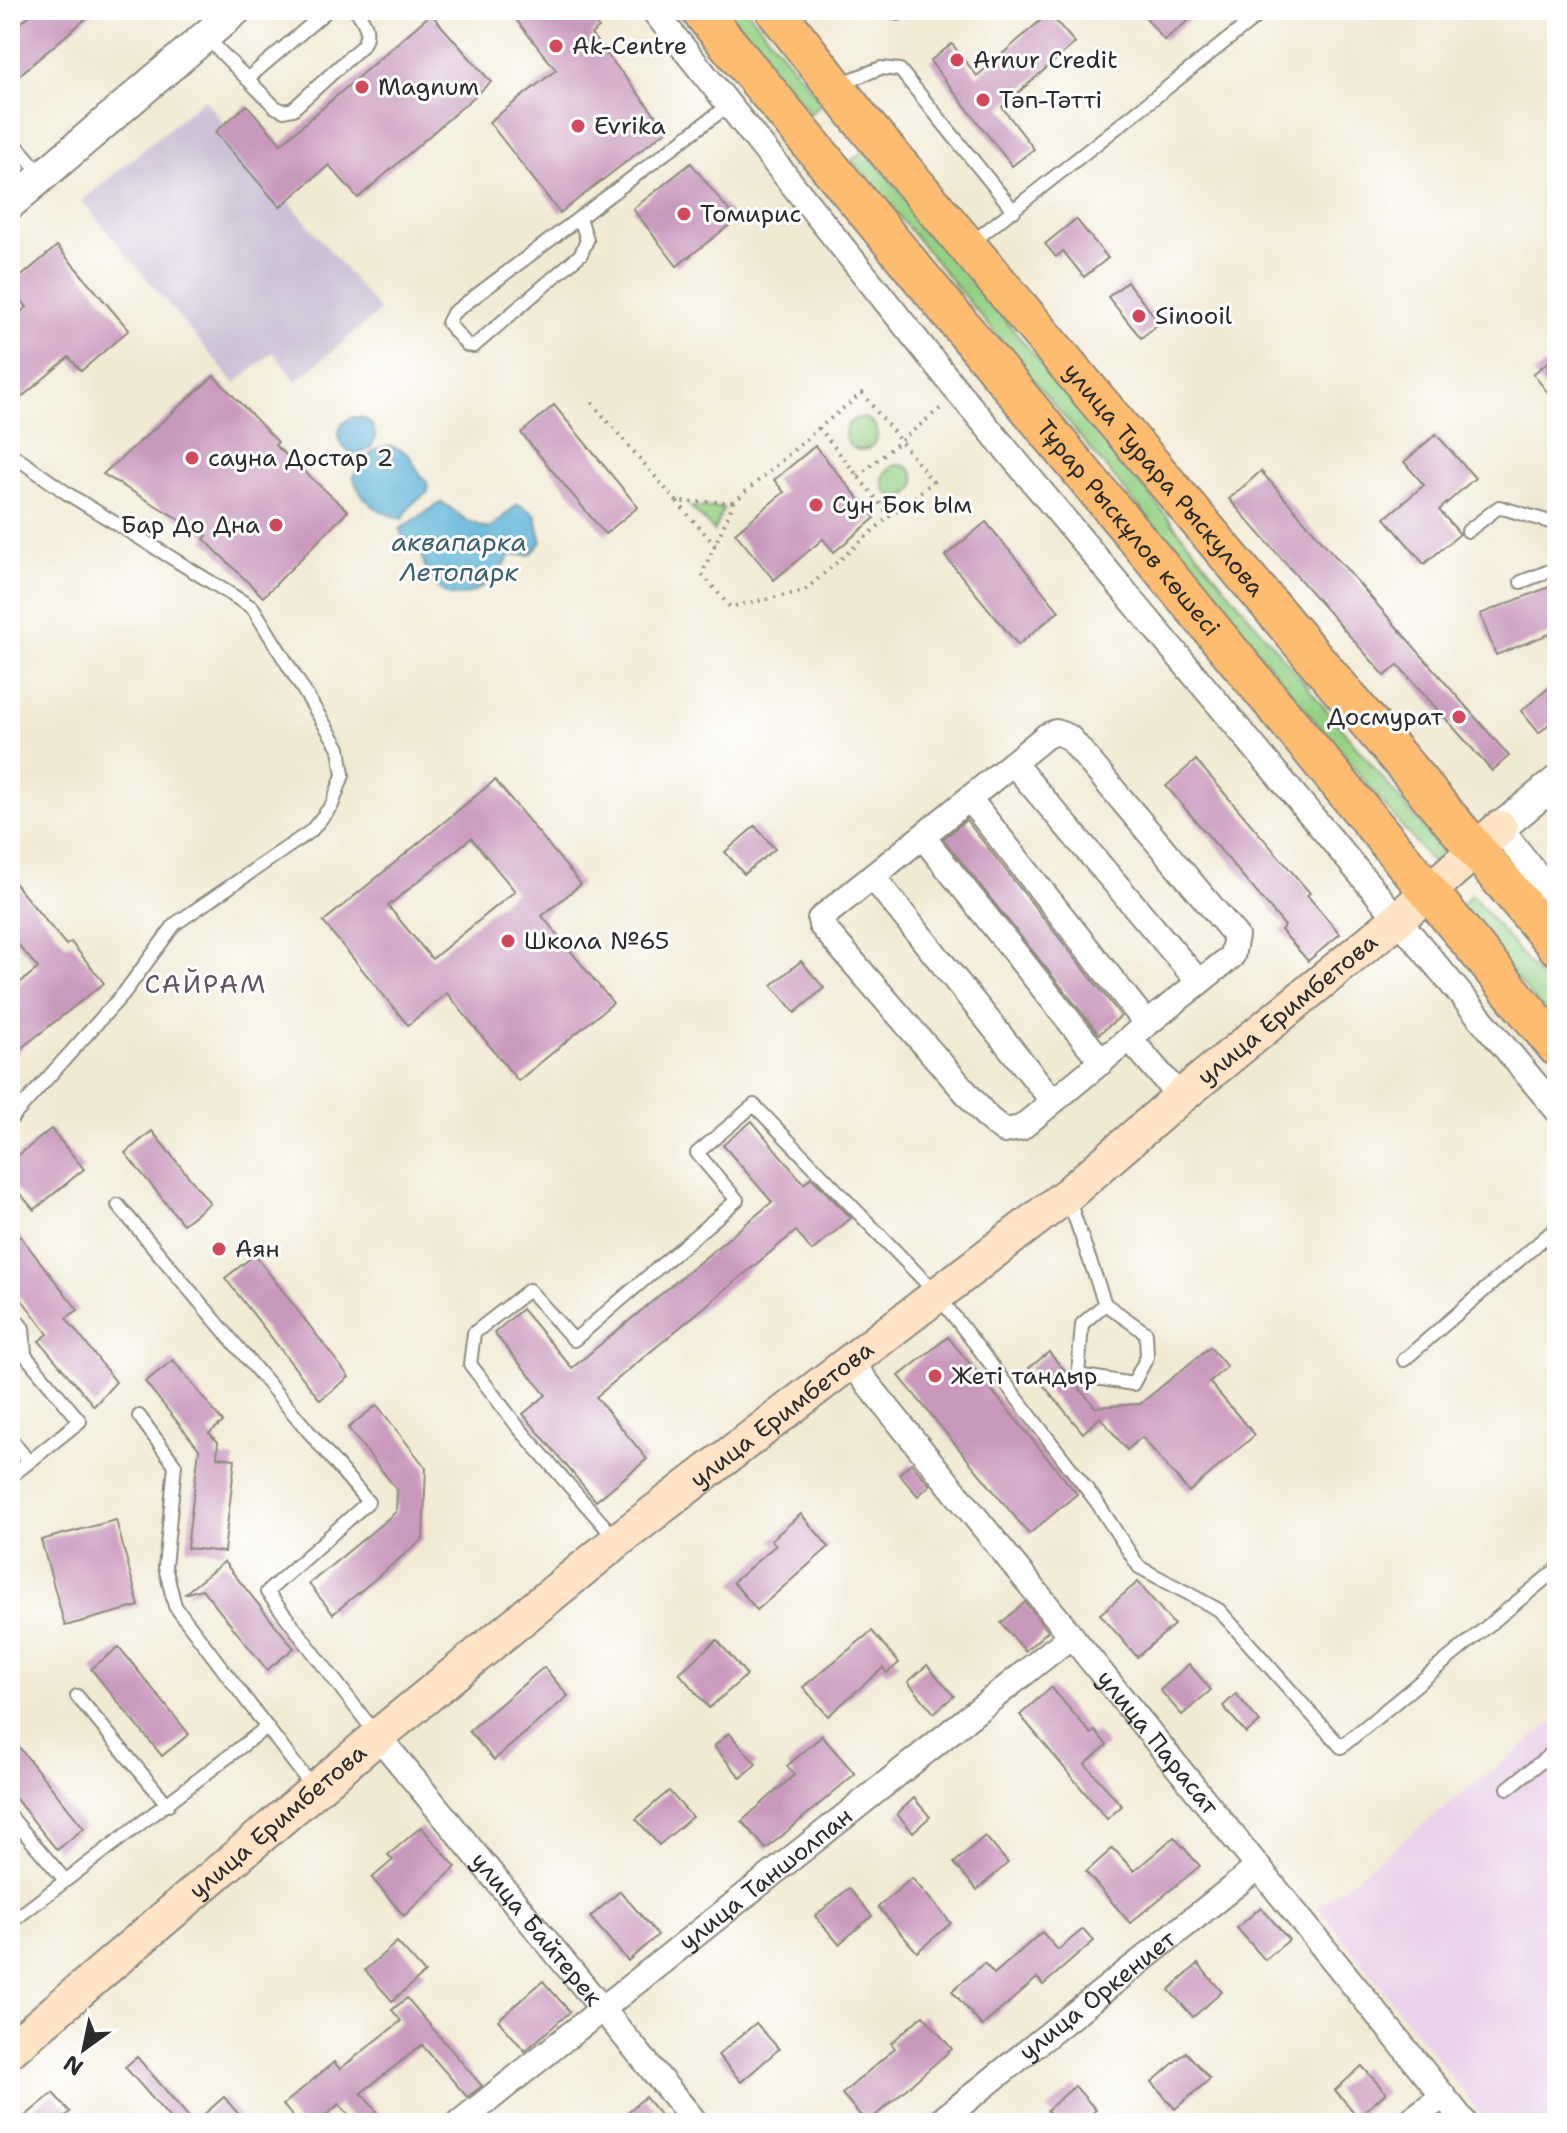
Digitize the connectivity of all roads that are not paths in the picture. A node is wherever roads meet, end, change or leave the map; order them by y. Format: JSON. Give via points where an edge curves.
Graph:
{"nodes":[{"id":1,"x":236,"y":10,"type":"edge"},
{"id":2,"x":328,"y":10,"type":"edge"},
{"id":3,"x":356,"y":10,"type":"edge"},
{"id":4,"x":653,"y":10,"type":"edge"},
{"id":5,"x":700,"y":10,"type":"edge"},
{"id":6,"x":775,"y":10,"type":"edge"},
{"id":7,"x":886,"y":10,"type":"edge"},
{"id":8,"x":903,"y":10,"type":"edge"},
{"id":9,"x":1265,"y":10,"type":"edge"},
{"id":10,"x":205,"y":36,"type":"junction"},
{"id":11,"x":247,"y":79,"type":"junction"},
{"id":12,"x":834,"y":86,"type":"junction"},
{"id":13,"x":729,"y":105,"type":"junction"},
{"id":14,"x":861,"y":120,"type":"junction"},
{"id":15,"x":10,"y":138,"type":"edge"},
{"id":16,"x":817,"y":153,"type":"junction"},
{"id":17,"x":43,"y":176,"type":"junction"},
{"id":18,"x":10,"y":204,"type":"edge"},
{"id":19,"x":1014,"y":211,"type":"junction"},
{"id":20,"x":580,"y":218,"type":"junction"},
{"id":21,"x":967,"y":246,"type":"junction"},
{"id":22,"x":10,"y":453,"type":"edge"},
{"id":23,"x":1557,"y":524,"type":"edge"},
{"id":24,"x":1468,"y":531,"type":"dead end"},
{"id":25,"x":1557,"y":568,"type":"edge"},
{"id":26,"x":1521,"y":582,"type":"dead end"},
{"id":27,"x":1013,"y":763,"type":"junction"},
{"id":28,"x":1557,"y":781,"type":"edge"},
{"id":29,"x":970,"y":800,"type":"junction"},
{"id":30,"x":923,"y":837,"type":"junction"},
{"id":31,"x":1489,"y":838,"type":"junction"},
{"id":32,"x":873,"y":877,"type":"junction"},
{"id":33,"x":1428,"y":893,"type":"junction"},
{"id":34,"x":1557,"y":900,"type":"edge"},
{"id":35,"x":1398,"y":919,"type":"junction"},
{"id":36,"x":1557,"y":946,"type":"edge"},
{"id":37,"x":1199,"y":982,"type":"junction"},
{"id":38,"x":1139,"y":1032,"type":"junction"},
{"id":39,"x":1557,"y":1047,"type":"edge"},
{"id":40,"x":1102,"y":1062,"type":"junction"},
{"id":41,"x":1180,"y":1097,"type":"junction"},
{"id":42,"x":1052,"y":1100,"type":"junction"},
{"id":43,"x":1557,"y":1110,"type":"edge"},
{"id":44,"x":10,"y":1120,"type":"edge"},
{"id":45,"x":1067,"y":1195,"type":"junction"},
{"id":46,"x":118,"y":1205,"type":"dead end"},
{"id":47,"x":1557,"y":1227,"type":"edge"},
{"id":48,"x":936,"y":1293,"type":"junction"},
{"id":49,"x":1105,"y":1304,"type":"junction"},
{"id":50,"x":10,"y":1312,"type":"edge"},
{"id":51,"x":1404,"y":1360,"type":"dead end"},
{"id":52,"x":851,"y":1363,"type":"junction"},
{"id":53,"x":139,"y":1416,"type":"dead end"},
{"id":54,"x":10,"y":1438,"type":"edge"},
{"id":55,"x":29,"y":1462,"type":"junction"},
{"id":56,"x":10,"y":1477,"type":"edge"},
{"id":57,"x":617,"y":1541,"type":"junction"},
{"id":58,"x":1557,"y":1569,"type":"edge"},
{"id":59,"x":1071,"y":1636,"type":"junction"},
{"id":60,"x":77,"y":1696,"type":"dead end"},
{"id":61,"x":267,"y":1727,"type":"junction"},
{"id":62,"x":378,"y":1736,"type":"junction"},
{"id":63,"x":1557,"y":1749,"type":"edge"},
{"id":64,"x":1508,"y":1788,"type":"dead end"},
{"id":65,"x":315,"y":1790,"type":"junction"},
{"id":66,"x":168,"y":1805,"type":"junction"},
{"id":67,"x":10,"y":1816,"type":"edge"},
{"id":68,"x":1258,"y":1867,"type":"junction"},
{"id":69,"x":65,"y":1880,"type":"junction"},
{"id":70,"x":10,"y":1923,"type":"edge"},
{"id":71,"x":600,"y":2008,"type":"junction"},
{"id":72,"x":10,"y":2050,"type":"edge"},
{"id":73,"x":1443,"y":2096,"type":"junction"},
{"id":74,"x":459,"y":2123,"type":"edge"},
{"id":75,"x":696,"y":2123,"type":"edge"},
{"id":76,"x":938,"y":2123,"type":"edge"},
{"id":77,"x":1407,"y":2123,"type":"edge"},
{"id":78,"x":1465,"y":2123,"type":"edge"}],
"edges":[{"from":1,"to":10,"type":"street"},
{"from":2,"to":11,"type":"lane"},
{"from":3,"to":11,"type":"lane","via":[[367,26],[362,46],[293,109],[275,107]]},
{"from":4,"to":13,"type":"street"},
{"from":5,"to":16,"type":"main road","name":"Тұрар Рыскұлов көшесі"},
{"from":6,"to":12,"type":"main road","name":"улица Турара Рыскулова"},
{"from":7,"to":8,"type":"lane"},
{"from":9,"to":19,"type":"lane"},
{"from":10,"to":11,"type":"lane"},
{"from":10,"to":17,"type":"street"},
{"from":12,"to":14,"type":"main road","name":"улица Турара Рыскулова"},
{"from":12,"to":19,"type":"lane","via":[[881,68],[900,70]]},
{"from":13,"to":20,"type":"lane"},
{"from":13,"to":35,"type":"street","via":[[959,393]]},
{"from":14,"to":16,"type":"main road"},
{"from":14,"to":21,"type":"main road","name":"улица Турара Рыскулова"},
{"from":15,"to":17,"type":"lane"},
{"from":16,"to":33,"type":"main road","name":"Тұрар Рыскұлов көшесі"},
{"from":17,"to":18,"type":"street"},
{"from":19,"to":21,"type":"lane"},
{"from":20,"to":20,"type":"lane","via":[[453,313],[448,323],[467,345],[474,346],[581,254],[587,240]]},
{"from":21,"to":31,"type":"main road","name":"улица Турара Рыскулова"},
{"from":22,"to":44,"type":"lane","via":[[253,608],[339,748],[343,775],[332,805],[311,831],[175,924],[124,993]]},
{"from":23,"to":24,"type":"lane","via":[[1499,507]]},
{"from":25,"to":26,"type":"lane"},
{"from":27,"to":29,"type":"street"},
{"from":27,"to":37,"type":"street"},
{"from":27,"to":37,"type":"street","via":[[1046,736],[1056,732],[1069,737],[1236,936],[1232,956]]},
{"from":28,"to":31,"type":"street","name":"улица Еримбетова"},
{"from":29,"to":30,"type":"street"},
{"from":29,"to":38,"type":"street"},
{"from":30,"to":32,"type":"street"},
{"from":30,"to":40,"type":"street"},
{"from":31,"to":33,"type":"main road","name":"улица Еримбетова"},
{"from":31,"to":34,"type":"street"},
{"from":31,"to":36,"type":"main road","name":"улица Турара Рыскулова"},
{"from":32,"to":42,"type":"street"},
{"from":32,"to":42,"type":"street","via":[[825,912],[821,925],[1004,1131],[1021,1128]]},
{"from":33,"to":35,"type":"main road","name":"улица Еримбетова"},
{"from":33,"to":39,"type":"main road","name":"Тұрар Рыскұлов көшесі"},
{"from":35,"to":41,"type":"main road","name":"улица Еримбетова"},
{"from":35,"to":43,"type":"street"},
{"from":37,"to":38,"type":"street"},
{"from":38,"to":40,"type":"street"},
{"from":38,"to":41,"type":"street"},
{"from":40,"to":42,"type":"street"},
{"from":41,"to":45,"type":"main road","name":"улица Еримбетова"},
{"from":45,"to":48,"type":"main road","name":"улица Еримбетова"},
{"from":45,"to":49,"type":"lane"},
{"from":46,"to":62,"type":"lane","via":[[368,1502],[267,1592]]},
{"from":47,"to":51,"type":"lane"},
{"from":48,"to":52,"type":"main road","name":"улица Еримбетова"},
{"from":48,"to":57,"type":"lane","via":[[754,1105],[697,1153],[737,1200],[574,1340],[529,1290],[474,1333],[470,1364]]},
{"from":48,"to":58,"type":"lane","via":[[1096,1501],[1139,1567],[1219,1610],[1341,1747]]},
{"from":49,"to":49,"type":"lane","via":[[1146,1333],[1147,1357],[1133,1384],[1078,1375],[1082,1324]]},
{"from":50,"to":55,"type":"lane","via":[[23,1328],[25,1355],[80,1421]]},
{"from":52,"to":57,"type":"main road","name":"улица Еримбетова"},
{"from":52,"to":59,"type":"street","name":"улица Парасат"},
{"from":53,"to":61,"type":"lane","via":[[175,1465],[165,1567],[175,1606]]},
{"from":54,"to":55,"type":"lane"},
{"from":55,"to":56,"type":"lane"},
{"from":57,"to":62,"type":"main road","name":"улица Еримбетова"},
{"from":59,"to":68,"type":"street","name":"улица Парасат"},
{"from":59,"to":71,"type":"street","name":"улица Таншолпан"},
{"from":60,"to":66,"type":"lane"},
{"from":61,"to":65,"type":"lane"},
{"from":61,"to":66,"type":"lane"},
{"from":62,"to":65,"type":"main road","name":"улица Еримбетова"},
{"from":62,"to":71,"type":"street","name":"улица Байтерек"},
{"from":63,"to":64,"type":"lane"},
{"from":65,"to":72,"type":"main road","name":"улица Еримбетова"},
{"from":66,"to":69,"type":"lane"},
{"from":67,"to":69,"type":"lane"},
{"from":68,"to":73,"type":"street","name":"улица Парасат"},
{"from":68,"to":76,"type":"street","name":"улица Оркениет"},
{"from":69,"to":70,"type":"lane"},
{"from":71,"to":74,"type":"street","name":"улица Таншолпан"},
{"from":71,"to":75,"type":"street","name":"улица Байтерек"},
{"from":73,"to":77,"type":"street"},
{"from":73,"to":78,"type":"street","name":"улица Парасат"}]}
